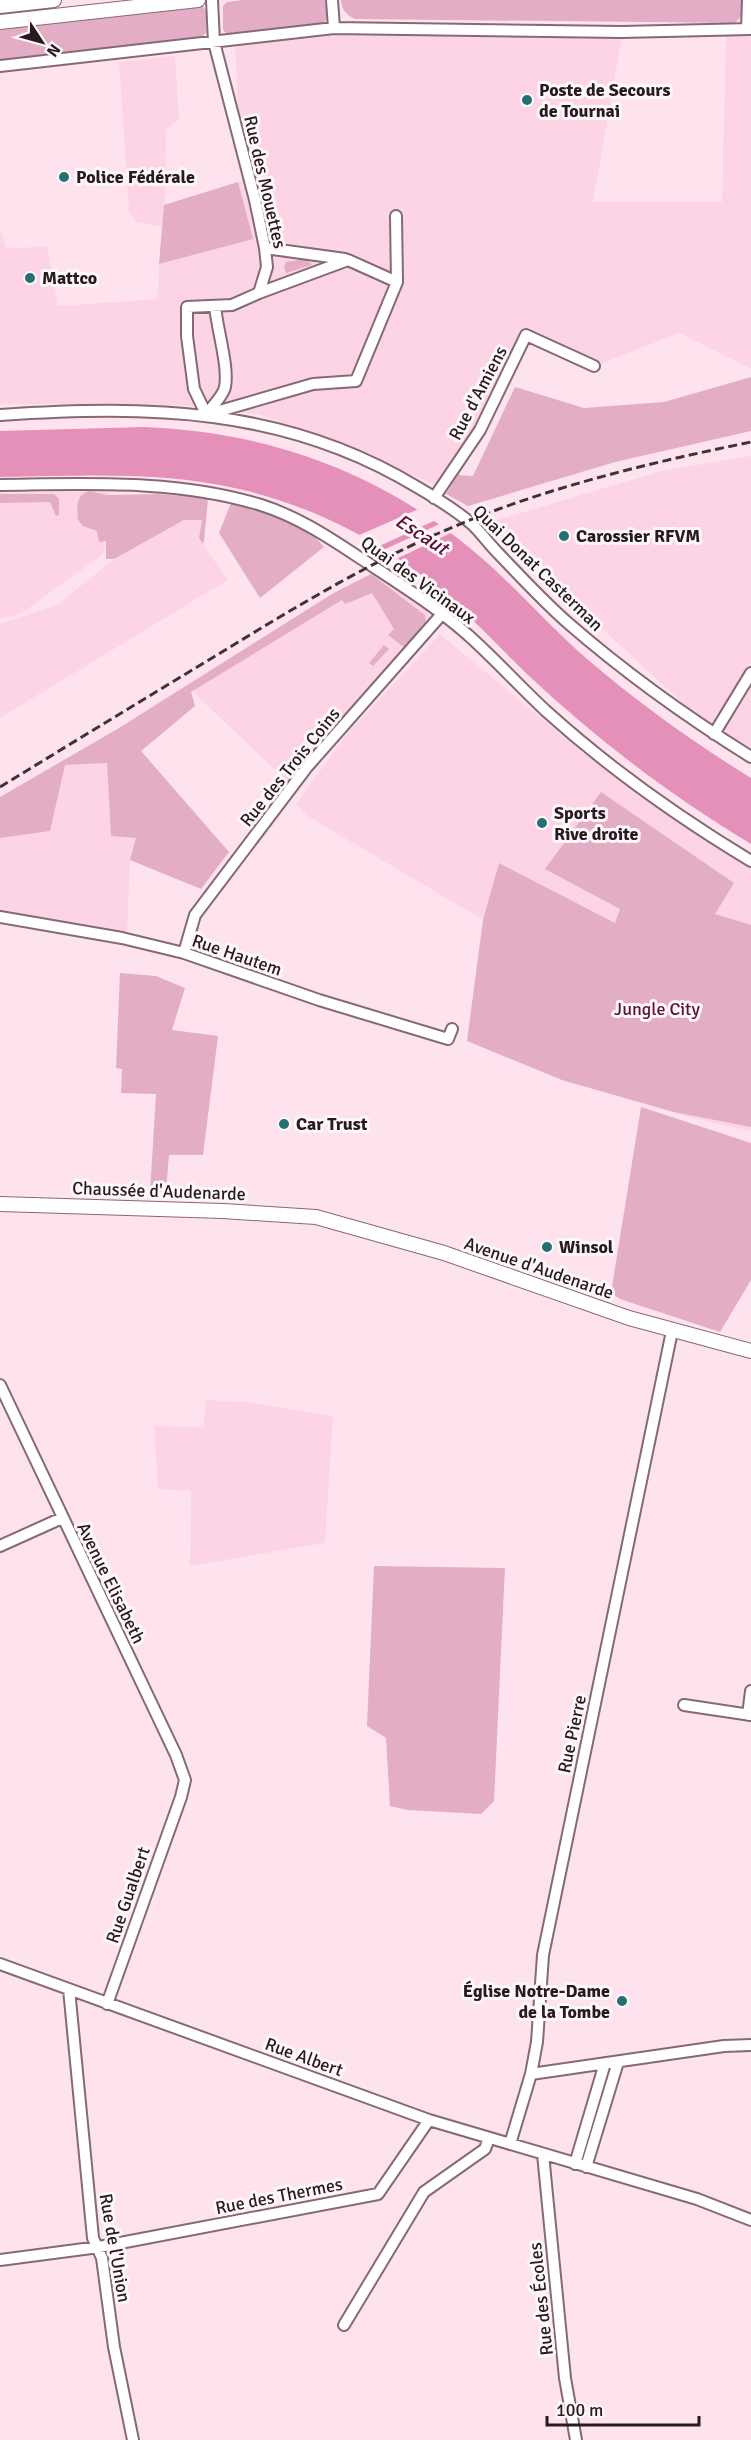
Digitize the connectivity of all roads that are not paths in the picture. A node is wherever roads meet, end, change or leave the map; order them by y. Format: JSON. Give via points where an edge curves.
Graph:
{"nodes":[{"id":1,"x":54,"y":0,"type":"edge"},
{"id":2,"x":198,"y":0,"type":"edge"},
{"id":3,"x":212,"y":0,"type":"edge"},
{"id":4,"x":332,"y":0,"type":"edge"},
{"id":5,"x":748,"y":0,"type":"edge"},
{"id":6,"x":28,"y":2,"type":"edge"},
{"id":7,"x":0,"y":6,"type":"edge"},
{"id":8,"x":0,"y":22,"type":"edge"},
{"id":9,"x":334,"y":28,"type":"junction"},
{"id":10,"x":749,"y":29,"type":"edge"},
{"id":11,"x":214,"y":42,"type":"junction"},
{"id":12,"x":0,"y":66,"type":"edge"},
{"id":13,"x":396,"y":216,"type":"dead end"},
{"id":14,"x":265,"y":248,"type":"junction"},
{"id":15,"x":348,"y":260,"type":"junction"},
{"id":16,"x":397,"y":282,"type":"junction"},
{"id":17,"x":259,"y":293,"type":"junction"},
{"id":18,"x":215,"y":306,"type":"junction"},
{"id":19,"x":594,"y":366,"type":"dead end"},
{"id":20,"x":206,"y":414,"type":"junction"},
{"id":21,"x":0,"y":415,"type":"edge"},
{"id":22,"x":0,"y":485,"type":"edge"},
{"id":23,"x":435,"y":498,"type":"junction"},
{"id":24,"x":442,"y":614,"type":"junction"},
{"id":25,"x":751,"y":673,"type":"edge"},
{"id":26,"x":714,"y":734,"type":"junction"},
{"id":27,"x":751,"y":757,"type":"edge"},
{"id":28,"x":751,"y":861,"type":"edge"},
{"id":29,"x":0,"y":917,"type":"edge"},
{"id":30,"x":184,"y":953,"type":"junction"},
{"id":31,"x":452,"y":1029,"type":"dead end"},
{"id":32,"x":0,"y":1204,"type":"edge"},
{"id":33,"x":316,"y":1217,"type":"joint"},
{"id":34,"x":672,"y":1331,"type":"junction"},
{"id":35,"x":751,"y":1351,"type":"edge"},
{"id":36,"x":0,"y":1384,"type":"edge"},
{"id":37,"x":62,"y":1518,"type":"junction"},
{"id":38,"x":0,"y":1546,"type":"edge"},
{"id":39,"x":751,"y":1691,"type":"edge"},
{"id":40,"x":684,"y":1705,"type":"dead end"},
{"id":41,"x":749,"y":1715,"type":"edge"},
{"id":42,"x":181,"y":1797,"type":"joint"},
{"id":43,"x":0,"y":1964,"type":"edge"},
{"id":44,"x":69,"y":1989,"type":"junction"},
{"id":45,"x":107,"y":2004,"type":"junction"},
{"id":46,"x":751,"y":2045,"type":"edge"},
{"id":47,"x":618,"y":2062,"type":"junction"},
{"id":48,"x":605,"y":2063,"type":"junction"},
{"id":49,"x":531,"y":2074,"type":"junction"},
{"id":50,"x":599,"y":2104,"type":"junction"},
{"id":51,"x":429,"y":2120,"type":"junction"},
{"id":52,"x":489,"y":2138,"type":"junction"},
{"id":53,"x":510,"y":2145,"type":"junction"},
{"id":54,"x":543,"y":2154,"type":"junction"},
{"id":55,"x":581,"y":2165,"type":"junction"},
{"id":56,"x":751,"y":2220,"type":"edge"},
{"id":57,"x":99,"y":2247,"type":"junction"},
{"id":58,"x":0,"y":2260,"type":"edge"},
{"id":59,"x":344,"y":2325,"type":"dead end"},
{"id":60,"x":133,"y":2440,"type":"edge"},
{"id":61,"x":576,"y":2440,"type":"edge"}],
"edges":[{"from":1,"to":6,"type":"main road"},
{"from":2,"to":8,"type":"main road"},
{"from":3,"to":11,"type":"street","name":"Rue des Mouettes"},
{"from":4,"to":9,"type":"street"},
{"from":5,"to":10,"type":"street"},
{"from":6,"to":7,"type":"main road"},
{"from":9,"to":10,"type":"street","via":[[613,32]]},
{"from":9,"to":11,"type":"street"},
{"from":11,"to":12,"type":"street"},
{"from":11,"to":14,"type":"street","name":"Rue des Mouettes"},
{"from":13,"to":16,"type":"street"},
{"from":14,"to":15,"type":"street"},
{"from":14,"to":17,"type":"street","name":"Rue des Mouettes","via":[[267,267]]},
{"from":15,"to":16,"type":"street"},
{"from":15,"to":17,"type":"street"},
{"from":16,"to":20,"type":"street","via":[[356,381],[313,384]]},
{"from":17,"to":18,"type":"street","via":[[232,305]]},
{"from":18,"to":20,"type":"street","via":[[225,389]]},
{"from":18,"to":20,"type":"street","via":[[187,307],[194,389]]},
{"from":19,"to":23,"type":"street","name":"Rue d'Amiens","via":[[526,335],[480,430]]},
{"from":20,"to":21,"type":"street","name":"Quai Donat Casterman","via":[[168,411]]},
{"from":20,"to":23,"type":"street","name":"Quai Donat Casterman","via":[[272,427],[335,446],[392,472]]},
{"from":22,"to":24,"type":"street","name":"Quai des Vicinaux","via":[[152,486],[204,491],[264,506],[326,535]]},
{"from":23,"to":26,"type":"street","name":"Quai Donat Casterman","via":[[473,525],[567,622]]},
{"from":24,"to":28,"type":"street","name":"Quai des Vicinaux","via":[[603,759]]},
{"from":24,"to":30,"type":"street","name":"Rue des Trois Coins","via":[[307,767],[195,915]]},
{"from":25,"to":26,"type":"street"},
{"from":26,"to":27,"type":"street","name":"Quai Donat Casterman"},
{"from":29,"to":30,"type":"street","name":"Rue Hautem","via":[[123,938]]},
{"from":30,"to":31,"type":"street","name":"Rue Hautem","via":[[448,1039]]},
{"from":32,"to":33,"type":"main road","name":"Chaussée d'Audenarde"},
{"from":33,"to":34,"type":"main road","name":"Avenue d'Audenarde","via":[[444,1253]]},
{"from":34,"to":35,"type":"main road","name":"Avenue d'Audenarde"},
{"from":34,"to":49,"type":"street","name":"Rue Pierre","via":[[543,1955]]},
{"from":36,"to":37,"type":"street","name":"Avenue Elisabeth"},
{"from":37,"to":38,"type":"street"},
{"from":37,"to":42,"type":"street","name":"Avenue Elisabeth","via":[[176,1755],[184,1780]]},
{"from":39,"to":41,"type":"street"},
{"from":40,"to":41,"type":"street"},
{"from":42,"to":45,"type":"street","name":"Rue Gualbert"},
{"from":43,"to":44,"type":"street","name":"Rue Albert"},
{"from":44,"to":45,"type":"street","name":"Rue Albert"},
{"from":44,"to":57,"type":"street","name":"Rue de l'Union","via":[[93,2238]]},
{"from":45,"to":51,"type":"street","name":"Rue Albert"},
{"from":46,"to":47,"type":"street"},
{"from":47,"to":48,"type":"street"},
{"from":47,"to":50,"type":"street"},
{"from":48,"to":49,"type":"street"},
{"from":48,"to":50,"type":"street"},
{"from":49,"to":53,"type":"street","name":"Rue Pierre"},
{"from":50,"to":55,"type":"street"},
{"from":51,"to":52,"type":"street","name":"Rue Albert"},
{"from":51,"to":57,"type":"street","name":"Rue des Thermes","via":[[378,2193]]},
{"from":52,"to":53,"type":"street","name":"Rue Albert"},
{"from":52,"to":59,"type":"street","via":[[485,2148],[424,2192]]},
{"from":53,"to":54,"type":"street","name":"Rue Albert"},
{"from":54,"to":55,"type":"street","name":"Rue Albert"},
{"from":54,"to":61,"type":"street","name":"Rue des Écoles","via":[[565,2378]]},
{"from":55,"to":56,"type":"street","name":"Rue Albert","via":[[697,2199]]},
{"from":57,"to":58,"type":"street","name":"Rue des Thermes"},
{"from":57,"to":60,"type":"street","name":"Rue de l'Union"}]}
